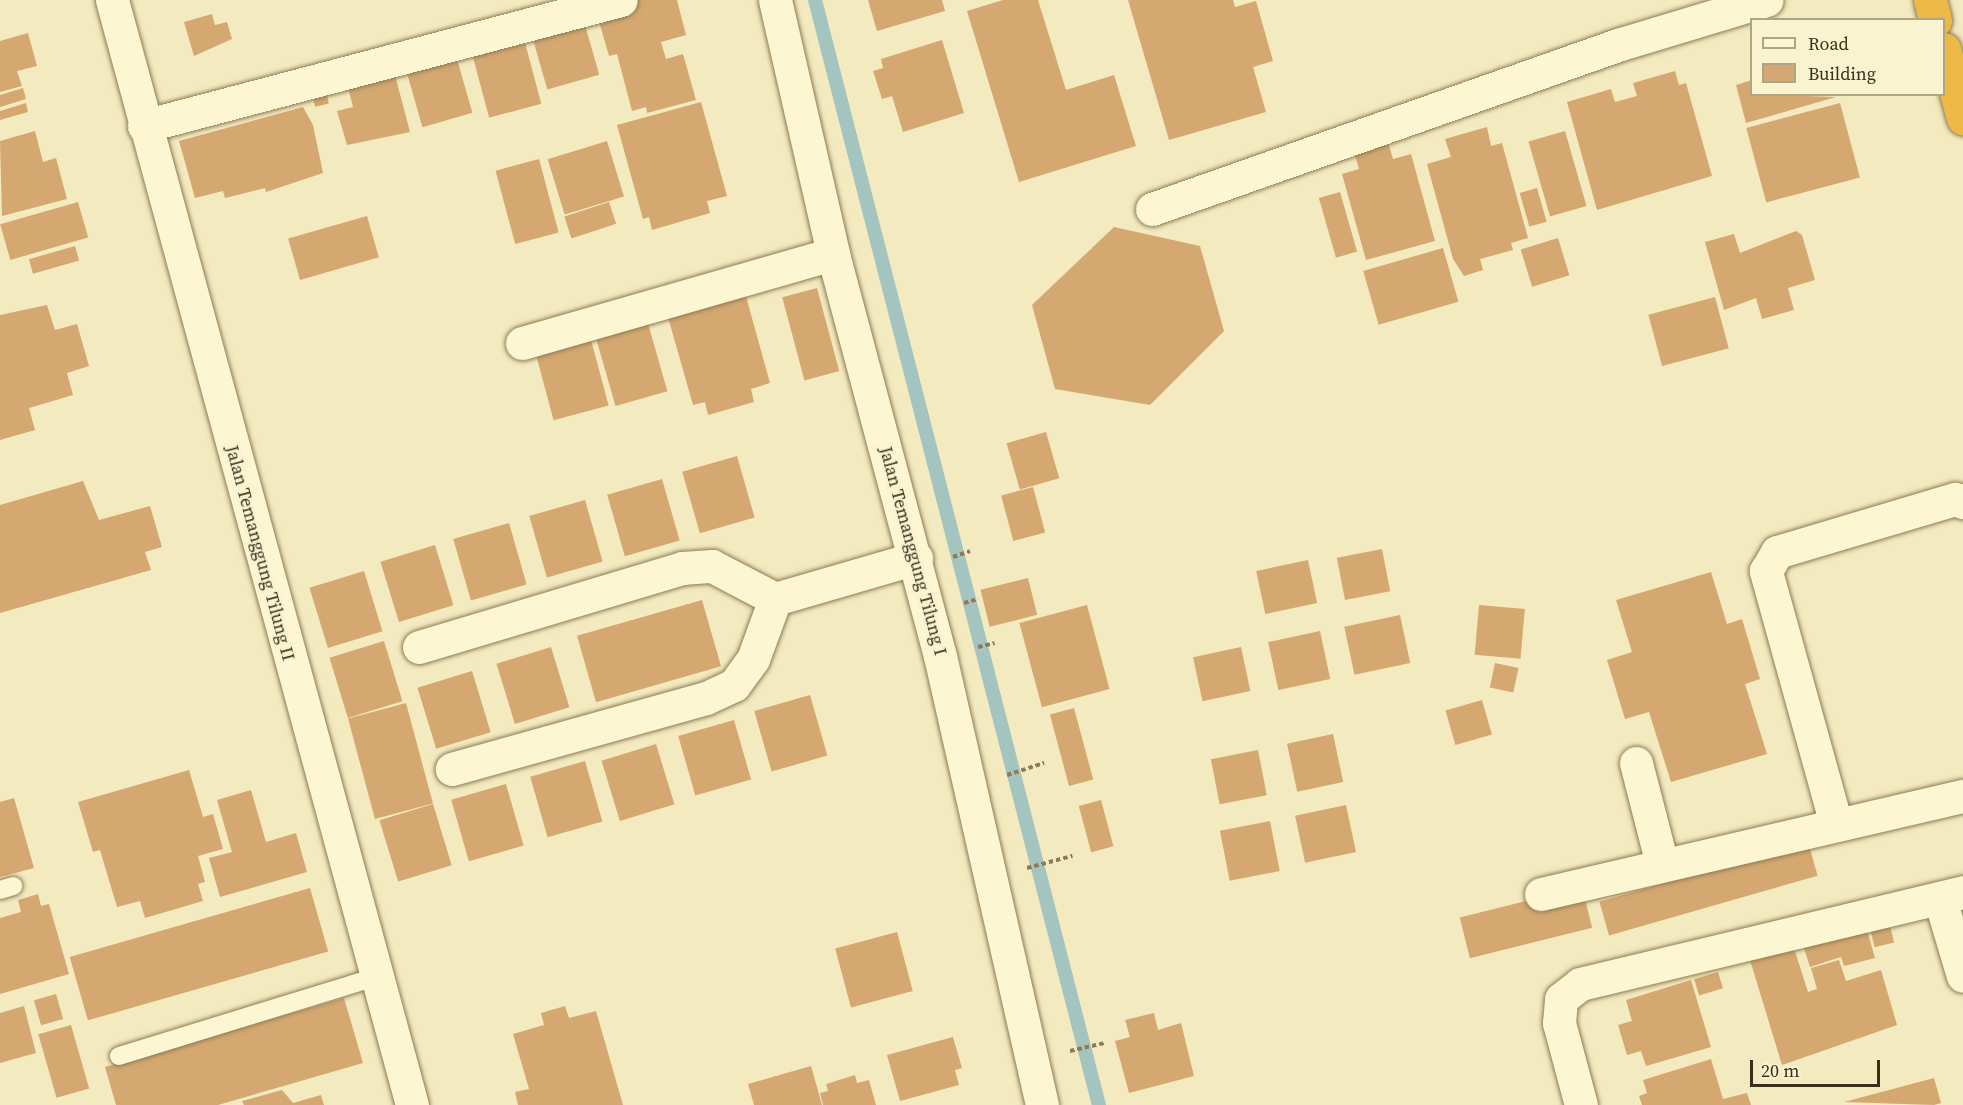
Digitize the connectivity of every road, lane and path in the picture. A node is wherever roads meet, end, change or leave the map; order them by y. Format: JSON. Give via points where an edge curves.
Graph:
{"nodes":[{"id":1,"x":112,"y":0,"type":"edge"},
{"id":2,"x":621,"y":0,"type":"edge"},
{"id":3,"x":775,"y":0,"type":"edge"},
{"id":4,"x":1767,"y":0,"type":"edge"},
{"id":5,"x":1930,"y":0,"type":"edge"},
{"id":6,"x":1934,"y":18,"type":"edge"},
{"id":7,"x":1945,"y":53,"type":"edge"},
{"id":8,"x":1963,"y":118,"type":"edge"},
{"id":9,"x":144,"y":126,"type":"junction"},
{"id":10,"x":1152,"y":209,"type":"dead end"},
{"id":11,"x":833,"y":254,"type":"junction"},
{"id":12,"x":522,"y":343,"type":"dead end"},
{"id":13,"x":1963,"y":502,"type":"edge"},
{"id":14,"x":916,"y":558,"type":"junction"},
{"id":15,"x":775,"y":599,"type":"junction"},
{"id":16,"x":419,"y":647,"type":"dead end"},
{"id":17,"x":1044,"y":763,"type":"dead end"},
{"id":18,"x":1636,"y":763,"type":"dead end"},
{"id":19,"x":452,"y":769,"type":"dead end"},
{"id":20,"x":1001,"y":777,"type":"dead end"},
{"id":21,"x":1963,"y":796,"type":"edge"},
{"id":22,"x":1836,"y":824,"type":"junction"},
{"id":23,"x":1072,"y":856,"type":"dead end"},
{"id":24,"x":1662,"y":864,"type":"junction"},
{"id":25,"x":1015,"y":870,"type":"dead end"},
{"id":26,"x":1541,"y":894,"type":"dead end"},
{"id":27,"x":1952,"y":896,"type":"edge"},
{"id":28,"x":1963,"y":976,"type":"edge"},
{"id":29,"x":376,"y":977,"type":"junction"},
{"id":30,"x":1105,"y":1043,"type":"dead end"},
{"id":31,"x":1060,"y":1053,"type":"dead end"},
{"id":32,"x":119,"y":1056,"type":"dead end"},
{"id":33,"x":412,"y":1105,"type":"edge"},
{"id":34,"x":1042,"y":1105,"type":"edge"},
{"id":35,"x":1581,"y":1105,"type":"edge"}],
"edges":[{"from":1,"to":9,"type":"street","name":"Jalan Temanggung Tilung II"},
{"from":2,"to":9,"type":"street"},
{"from":3,"to":11,"type":"street","name":"Jalan Temanggung Tilung I"},
{"from":4,"to":10,"type":"street","via":[[1620,44]]},
{"from":5,"to":6,"type":"highway"},
{"from":7,"to":8,"type":"highway"},
{"from":9,"to":29,"type":"street","name":"Jalan Temanggung Tilung II"},
{"from":11,"to":12,"type":"street"},
{"from":11,"to":14,"type":"street","name":"Jalan Temanggung Tilung I"},
{"from":13,"to":22,"type":"street","via":[[1955,499],[1777,552],[1766,571]]},
{"from":14,"to":15,"type":"street"},
{"from":14,"to":34,"type":"street","name":"Jalan Temanggung Tilung I"},
{"from":15,"to":16,"type":"street","via":[[712,566],[682,568]]},
{"from":15,"to":19,"type":"street","via":[[753,659],[734,685],[706,698]]},
{"from":17,"to":20,"type":"path"},
{"from":18,"to":24,"type":"street"},
{"from":21,"to":22,"type":"street"},
{"from":22,"to":24,"type":"street"},
{"from":23,"to":25,"type":"path"},
{"from":24,"to":26,"type":"street"},
{"from":27,"to":28,"type":"street"},
{"from":27,"to":35,"type":"street","via":[[1581,984],[1562,999],[1559,1023]]},
{"from":29,"to":32,"type":"lane"},
{"from":29,"to":33,"type":"street","name":"Jalan Temanggung Tilung II"},
{"from":30,"to":31,"type":"path"}]}
